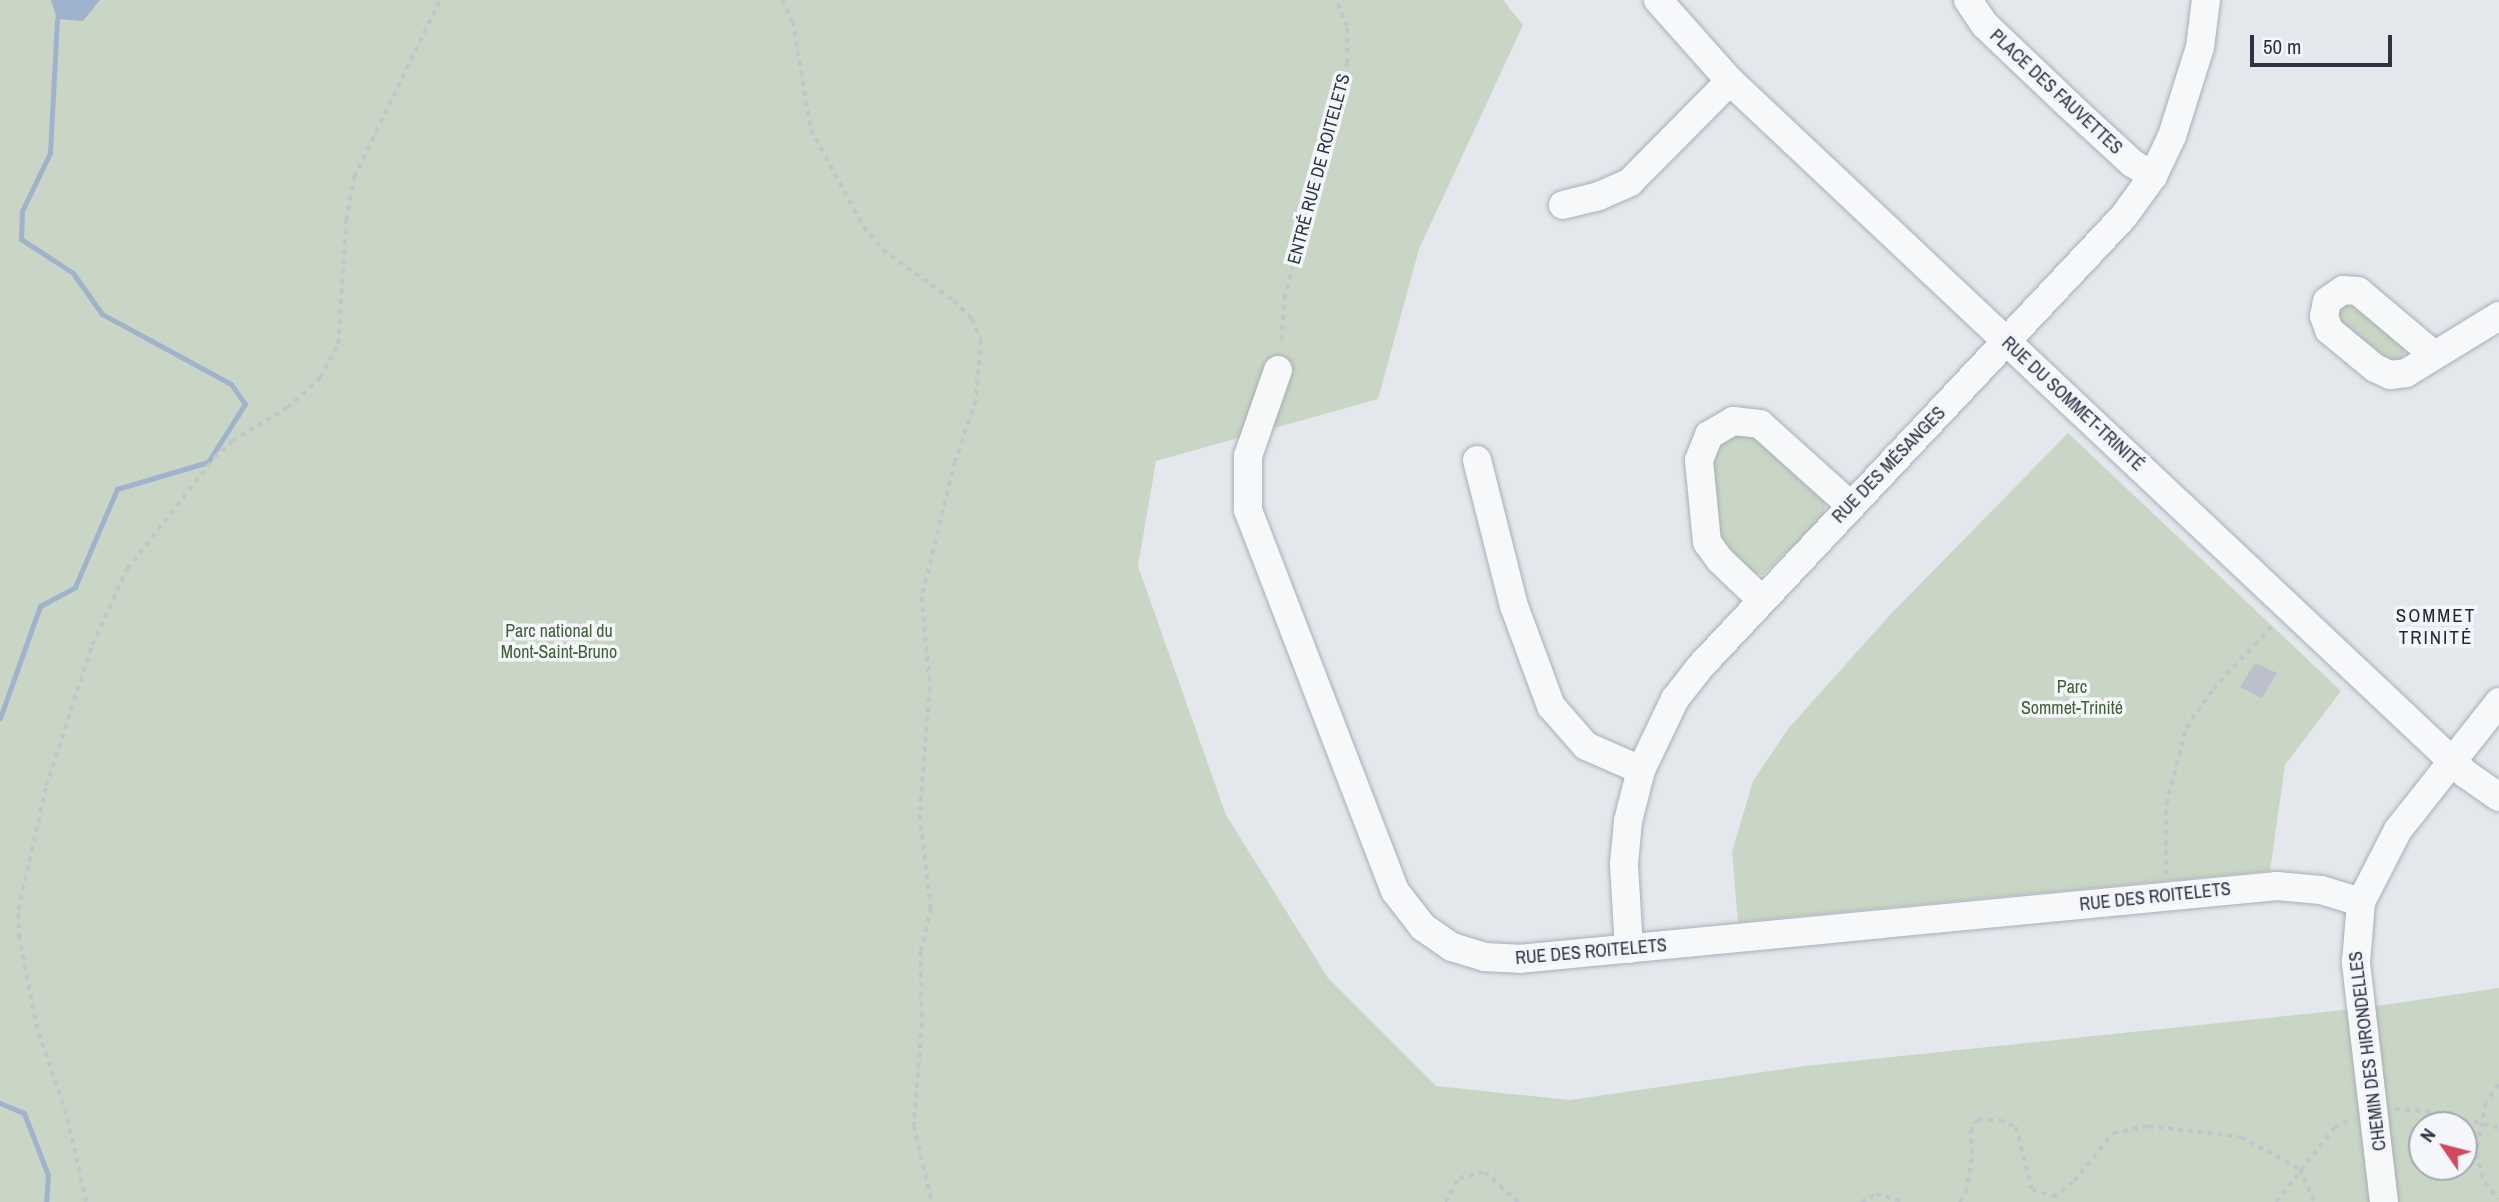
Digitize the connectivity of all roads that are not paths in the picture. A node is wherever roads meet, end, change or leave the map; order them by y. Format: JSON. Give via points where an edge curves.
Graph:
{"nodes":[{"id":1,"x":1658,"y":0,"type":"edge"},
{"id":2,"x":1968,"y":0,"type":"edge"},
{"id":3,"x":2206,"y":0,"type":"edge"},
{"id":4,"x":1730,"y":81,"type":"junction"},
{"id":5,"x":2153,"y":176,"type":"junction"},
{"id":6,"x":1563,"y":205,"type":"dead end"},
{"id":7,"x":2499,"y":316,"type":"edge"},
{"id":8,"x":2007,"y":341,"type":"junction"},
{"id":9,"x":2434,"y":355,"type":"dead end"},
{"id":10,"x":1278,"y":370,"type":"dead end"},
{"id":11,"x":1477,"y":460,"type":"dead end"},
{"id":12,"x":1851,"y":506,"type":"junction"},
{"id":13,"x":1762,"y":600,"type":"junction"},
{"id":14,"x":2499,"y":702,"type":"edge"},
{"id":15,"x":2452,"y":761,"type":"junction"},
{"id":16,"x":1641,"y":770,"type":"junction"},
{"id":17,"x":2499,"y":797,"type":"edge"},
{"id":18,"x":2361,"y":902,"type":"junction"},
{"id":19,"x":1629,"y":949,"type":"junction"},
{"id":20,"x":2384,"y":1202,"type":"edge"}],
"edges":[{"from":1,"to":4,"type":"street","name":"RUE DU SOMMET-TRINITÉ"},
{"from":2,"to":5,"type":"street","name":"PLACE DES FAUVETTES","via":[[1985,25],[2050,87],[2132,163]]},
{"from":3,"to":5,"type":"street","name":"RUE DES MÉSANGES","via":[[2188,94]]},
{"from":4,"to":6,"type":"street","via":[[1630,182]]},
{"from":4,"to":8,"type":"street","name":"RUE DU SOMMET-TRINITÉ"},
{"from":5,"to":8,"type":"street","name":"RUE DES MÉSANGES","via":[[2113,230]]},
{"from":7,"to":9,"type":"street"},
{"from":8,"to":12,"type":"street","name":"RUE DES MÉSANGES"},
{"from":8,"to":15,"type":"street","name":"RUE DU SOMMET-TRINITÉ"},
{"from":10,"to":19,"type":"street","name":"RUE DES ROITELETS","via":[[1248,456],[1248,510],[1401,901],[1432,935],[1484,957],[1519,959]]},
{"from":11,"to":16,"type":"street","via":[[1514,606],[1551,706],[1586,746]]},
{"from":12,"to":13,"type":"street","name":"RUE DES MÉSANGES"},
{"from":12,"to":13,"type":"street","via":[[1760,424],[1733,421],[1709,435],[1699,460],[1707,542]]},
{"from":13,"to":16,"type":"street","name":"RUE DES MÉSANGES","via":[[1682,688]]},
{"from":14,"to":15,"type":"street","name":"CHEMIN DES HIRONDELLES"},
{"from":15,"to":17,"type":"street","name":"RUE DU SOMMET-TRINITÉ"},
{"from":15,"to":18,"type":"street","name":"CHEMIN DES HIRONDELLES","via":[[2398,830]]},
{"from":16,"to":19,"type":"street","name":"RUE DES MÉSANGES","via":[[1624,850]]},
{"from":18,"to":19,"type":"street","name":"RUE DES ROITELETS","via":[[2292,886]]},
{"from":18,"to":20,"type":"street","name":"CHEMIN DES HIRONDELLES","via":[[2356,962]]}]}
